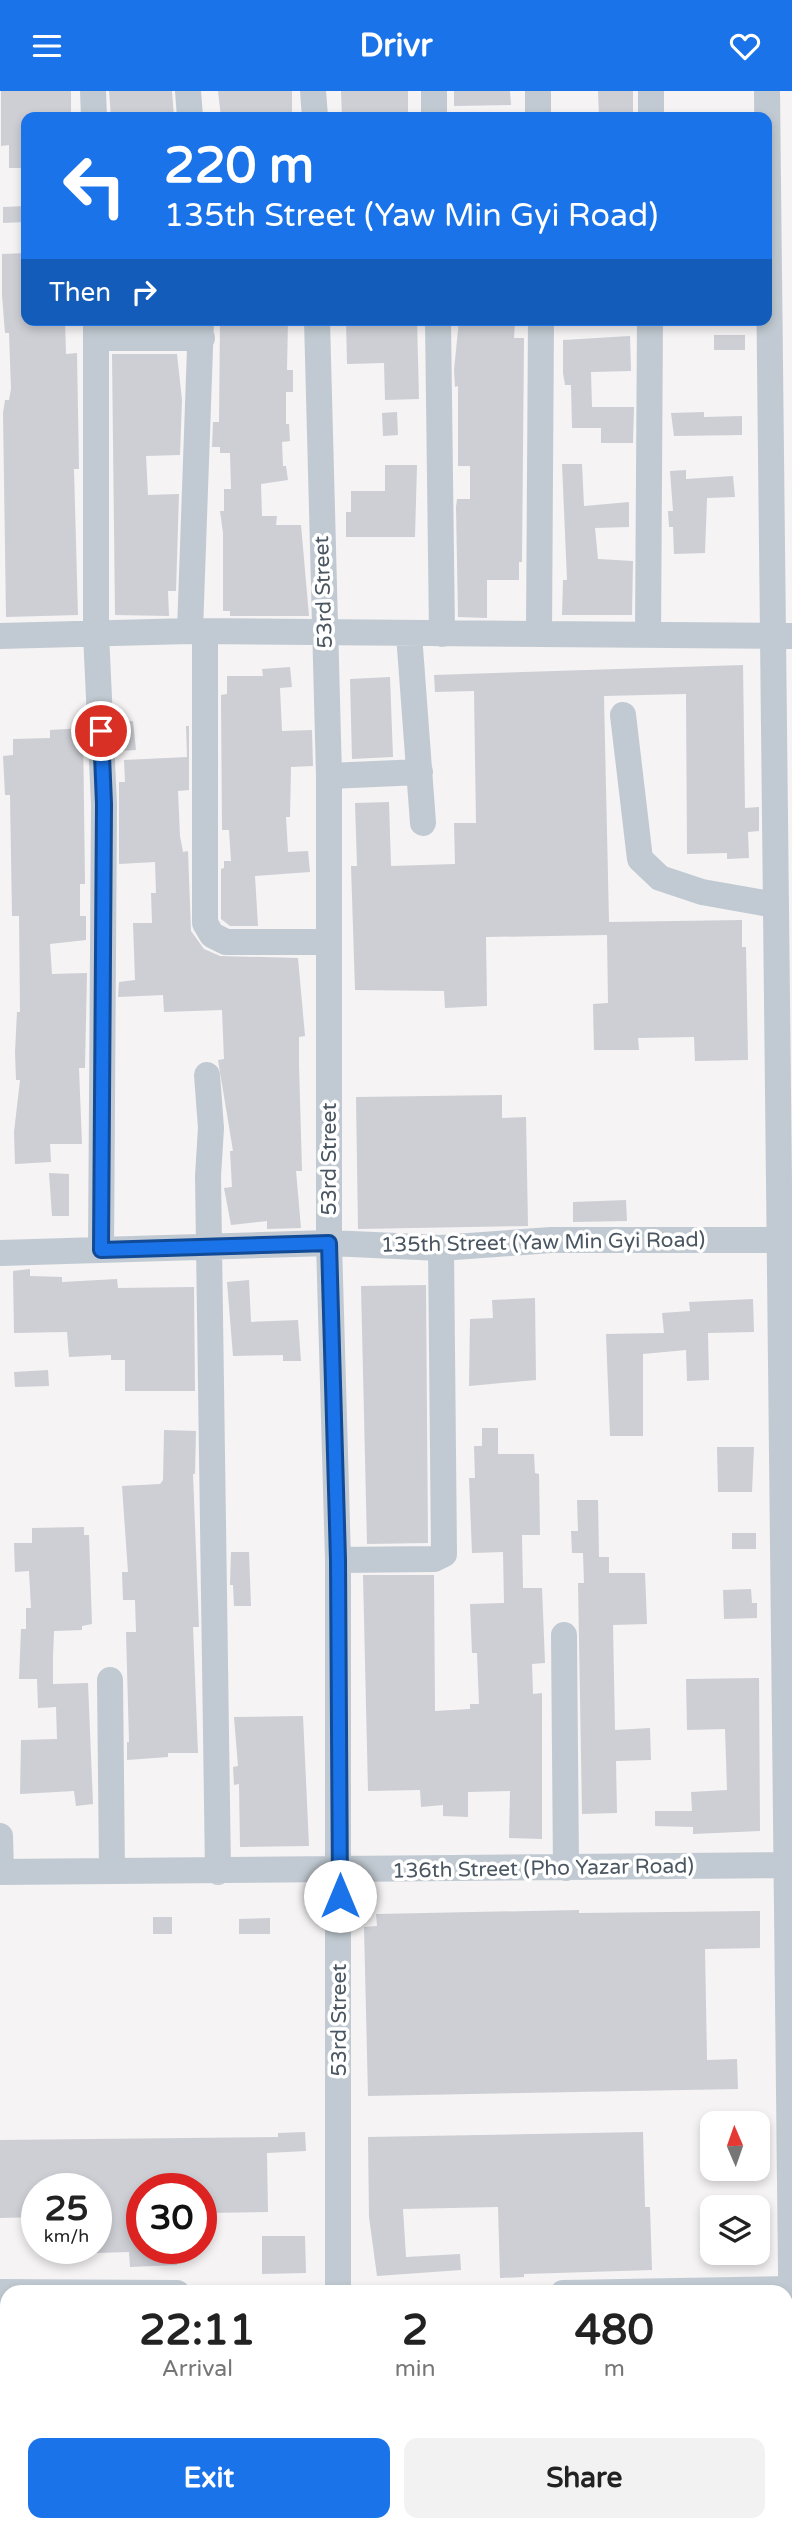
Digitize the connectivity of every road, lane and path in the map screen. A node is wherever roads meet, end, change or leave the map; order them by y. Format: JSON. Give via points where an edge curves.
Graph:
{"nodes":[{"id":1,"x":93,"y":91,"type":"edge"},
{"id":2,"x":188,"y":91,"type":"edge"},
{"id":3,"x":313,"y":91,"type":"edge"},
{"id":4,"x":434,"y":91,"type":"edge"},
{"id":5,"x":538,"y":91,"type":"edge"},
{"id":6,"x":651,"y":91,"type":"edge"},
{"id":7,"x":767,"y":91,"type":"edge"},
{"id":8,"x":94,"y":112,"type":"edge"},
{"id":9,"x":190,"y":112,"type":"edge"},
{"id":10,"x":315,"y":112,"type":"edge"},
{"id":11,"x":434,"y":112,"type":"edge"},
{"id":12,"x":538,"y":112,"type":"edge"},
{"id":13,"x":651,"y":112,"type":"edge"},
{"id":14,"x":768,"y":112,"type":"edge"},
{"id":15,"x":772,"y":286,"type":"edge"},
{"id":16,"x":317,"y":326,"type":"edge"},
{"id":17,"x":438,"y":326,"type":"edge"},
{"id":18,"x":541,"y":326,"type":"edge"},
{"id":19,"x":650,"y":326,"type":"edge"},
{"id":20,"x":96,"y":329,"type":"edge"},
{"id":21,"x":201,"y":329,"type":"edge"},
{"id":22,"x":197,"y":632,"type":"junction"},
{"id":23,"x":539,"y":632,"type":"junction"},
{"id":24,"x":324,"y":633,"type":"junction"},
{"id":25,"x":96,"y":634,"type":"junction"},
{"id":26,"x":409,"y":634,"type":"junction"},
{"id":27,"x":442,"y":634,"type":"junction"},
{"id":28,"x":648,"y":635,"type":"junction"},
{"id":29,"x":0,"y":636,"type":"edge"},
{"id":30,"x":781,"y":636,"type":"edge"},
{"id":31,"x":623,"y":715,"type":"dead end"},
{"id":32,"x":420,"y":772,"type":"junction"},
{"id":33,"x":328,"y":776,"type":"junction"},
{"id":34,"x":423,"y":823,"type":"dead end"},
{"id":35,"x":780,"y":898,"type":"edge"},
{"id":36,"x":328,"y":942,"type":"junction"},
{"id":37,"x":207,"y":1075,"type":"dead end"},
{"id":38,"x":786,"y":1240,"type":"edge"},
{"id":39,"x":329,"y":1243,"type":"junction"},
{"id":40,"x":210,"y":1246,"type":"junction"},
{"id":41,"x":441,"y":1248,"type":"junction"},
{"id":42,"x":101,"y":1250,"type":"junction"},
{"id":43,"x":0,"y":1252,"type":"edge"},
{"id":44,"x":338,"y":1560,"type":"junction"},
{"id":45,"x":564,"y":1635,"type":"dead end"},
{"id":46,"x":110,"y":1680,"type":"dead end"},
{"id":47,"x":0,"y":1836,"type":"edge"},
{"id":48,"x":789,"y":1866,"type":"edge"},
{"id":49,"x":566,"y":1868,"type":"junction"},
{"id":50,"x":340,"y":1870,"type":"junction"},
{"id":51,"x":113,"y":1871,"type":"junction"},
{"id":52,"x":1,"y":1872,"type":"edge"},
{"id":53,"x":218,"y":1872,"type":"junction"},
{"id":54,"x":790,"y":2101,"type":"edge"},
{"id":55,"x":338,"y":2285,"type":"edge"},
{"id":56,"x":791,"y":2285,"type":"edge"}],
"edges":[{"from":1,"to":8,"type":"street"},
{"from":2,"to":9,"type":"street"},
{"from":3,"to":10,"type":"street"},
{"from":4,"to":11,"type":"street"},
{"from":5,"to":12,"type":"street"},
{"from":6,"to":13,"type":"street"},
{"from":7,"to":14,"type":"street"},
{"from":15,"to":30,"type":"street"},
{"from":16,"to":24,"type":"street","name":"53rd Street"},
{"from":17,"to":27,"type":"street"},
{"from":18,"to":23,"type":"street"},
{"from":19,"to":28,"type":"street"},
{"from":20,"to":21,"type":"street"},
{"from":20,"to":25,"type":"street"},
{"from":21,"to":22,"type":"street"},
{"from":22,"to":24,"type":"street"},
{"from":22,"to":25,"type":"street"},
{"from":22,"to":36,"type":"street","via":[[205,923],[212,935],[226,942]]},
{"from":23,"to":27,"type":"street"},
{"from":23,"to":28,"type":"street"},
{"from":24,"to":26,"type":"street"},
{"from":24,"to":33,"type":"street","name":"53rd Street"},
{"from":25,"to":29,"type":"street"},
{"from":25,"to":42,"type":"street","via":[[104,804]]},
{"from":26,"to":27,"type":"street"},
{"from":26,"to":32,"type":"street"},
{"from":28,"to":30,"type":"street"},
{"from":30,"to":35,"type":"street"},
{"from":31,"to":35,"type":"street","via":[[640,859],[649,870],[702,892]]},
{"from":32,"to":33,"type":"street"},
{"from":32,"to":34,"type":"street"},
{"from":33,"to":36,"type":"street","name":"53rd Street"},
{"from":35,"to":38,"type":"street"},
{"from":36,"to":39,"type":"street","name":"53rd Street"},
{"from":37,"to":40,"type":"street"},
{"from":38,"to":41,"type":"street","name":"135th Street (Yaw Min Gyi Road)","via":[[551,1240]]},
{"from":38,"to":48,"type":"street"},
{"from":39,"to":40,"type":"street","name":"135th Street (Yaw Min Gyi Road)"},
{"from":39,"to":41,"type":"street","name":"135th Street (Yaw Min Gyi Road)"},
{"from":39,"to":44,"type":"street","name":"53rd Street"},
{"from":40,"to":42,"type":"street","name":"135th Street (Yaw Min Gyi Road)"},
{"from":40,"to":53,"type":"street"},
{"from":41,"to":44,"type":"street","via":[[443,1554],[434,1559]]},
{"from":42,"to":43,"type":"street","name":"135th Street (Yaw Min Gyi Road)"},
{"from":44,"to":50,"type":"street","name":"53rd Street"},
{"from":45,"to":49,"type":"street"},
{"from":46,"to":51,"type":"street"},
{"from":47,"to":52,"type":"street"},
{"from":48,"to":49,"type":"street","name":"136th Street (Pho Yazar Road)"},
{"from":48,"to":54,"type":"street"},
{"from":49,"to":50,"type":"street","name":"136th Street (Pho Yazar Road)"},
{"from":50,"to":53,"type":"street","name":"136th Street (Pho Yazar Road)"},
{"from":50,"to":55,"type":"street","name":"53rd Street"},
{"from":51,"to":52,"type":"street","name":"136th Street (Pho Yazar Road)"},
{"from":51,"to":53,"type":"street","name":"136th Street (Pho Yazar Road)"},
{"from":54,"to":56,"type":"street"}]}
